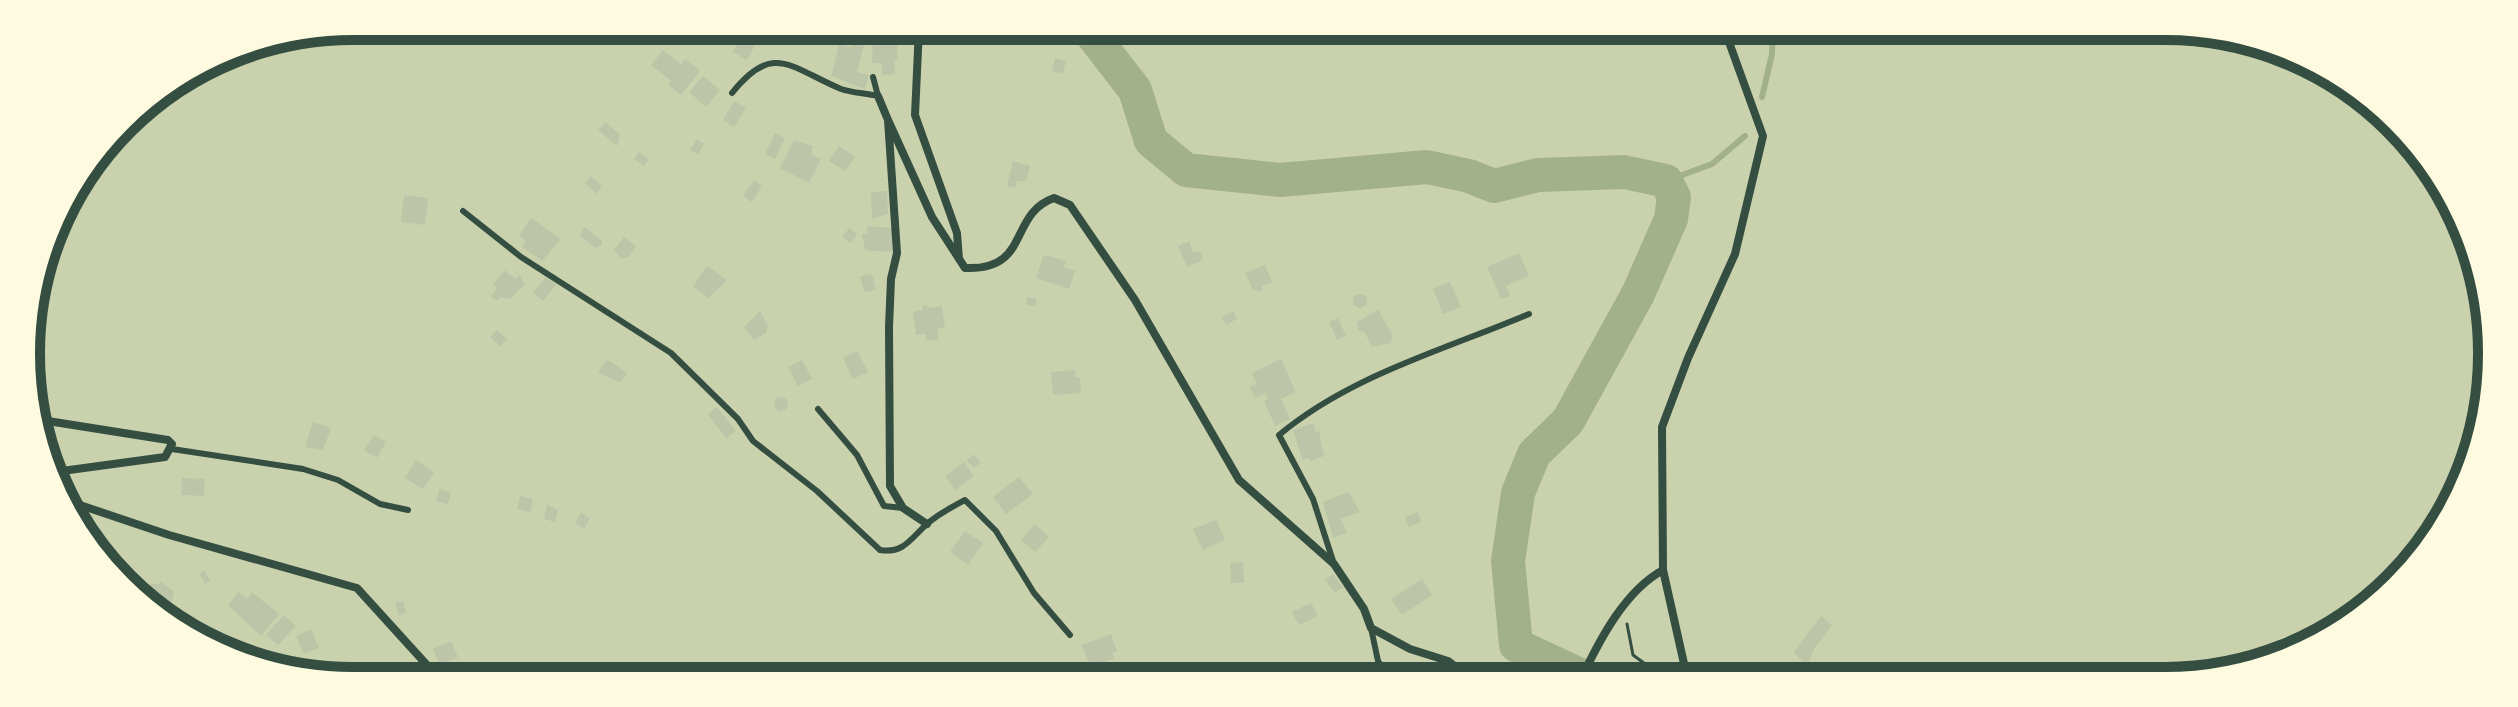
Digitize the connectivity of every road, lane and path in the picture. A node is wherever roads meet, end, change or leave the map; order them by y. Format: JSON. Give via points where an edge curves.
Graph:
{"nodes":[{"id":1,"x":918,"y":40,"type":"edge"},
{"id":2,"x":1728,"y":40,"type":"edge"},
{"id":3,"x":873,"y":77,"type":"dead end"},
{"id":4,"x":732,"y":93,"type":"dead end"},
{"id":5,"x":878,"y":96,"type":"junction"},
{"id":6,"x":888,"y":120,"type":"junction"},
{"id":7,"x":463,"y":211,"type":"dead end"},
{"id":8,"x":959,"y":260,"type":"junction"},
{"id":9,"x":1529,"y":314,"type":"dead end"},
{"id":10,"x":818,"y":409,"type":"dead end"},
{"id":11,"x":47,"y":421,"type":"edge"},
{"id":12,"x":172,"y":449,"type":"junction"},
{"id":13,"x":63,"y":471,"type":"edge"},
{"id":14,"x":79,"y":505,"type":"edge"},
{"id":15,"x":903,"y":508,"type":"junction"},
{"id":16,"x":408,"y":510,"type":"dead end"},
{"id":17,"x":927,"y":524,"type":"junction"},
{"id":18,"x":1334,"y":564,"type":"junction"},
{"id":19,"x":1663,"y":570,"type":"junction"},
{"id":20,"x":1624,"y":604,"type":"junction"},
{"id":21,"x":1371,"y":628,"type":"junction"},
{"id":22,"x":1070,"y":635,"type":"dead end"},
{"id":23,"x":429,"y":667,"type":"edge"},
{"id":24,"x":1382,"y":667,"type":"edge"},
{"id":25,"x":1456,"y":667,"type":"edge"},
{"id":26,"x":1587,"y":667,"type":"edge"},
{"id":27,"x":1649,"y":667,"type":"edge"},
{"id":28,"x":1685,"y":667,"type":"edge"}],
"edges":[{"from":1,"to":8,"type":"street","via":[[915,115],[957,233]]},
{"from":2,"to":19,"type":"street","via":[[1763,136],[1735,254],[1662,427]]},
{"from":3,"to":5,"type":"lane"},
{"from":4,"to":5,"type":"lane","via":[[757,65],[774,61],[845,91]]},
{"from":5,"to":6,"type":"street"},
{"from":6,"to":8,"type":"street","via":[[932,217]]},
{"from":6,"to":15,"type":"street","via":[[897,253],[890,315],[889,466],[890,486]]},
{"from":7,"to":17,"type":"lane","via":[[521,257],[671,353],[738,419],[753,441],[880,550],[903,547]]},
{"from":8,"to":18,"type":"street","via":[[965,268],[982,269],[1007,259],[1043,202],[1054,198],[1070,205],[1135,300],[1239,480]]},
{"from":9,"to":18,"type":"lane","via":[[1329,397],[1279,435],[1313,499]]},
{"from":10,"to":15,"type":"lane","via":[[857,455],[884,506]]},
{"from":11,"to":12,"type":"street","via":[[168,440]]},
{"from":12,"to":13,"type":"street","via":[[165,457]]},
{"from":12,"to":16,"type":"lane","via":[[303,469],[338,480],[380,504]]},
{"from":14,"to":23,"type":"street","via":[[357,588]]},
{"from":15,"to":17,"type":"street"},
{"from":17,"to":22,"type":"lane","via":[[965,500],[996,531],[1034,593]]},
{"from":18,"to":21,"type":"street"},
{"from":19,"to":20,"type":"street","via":[[1645,580]]},
{"from":19,"to":28,"type":"street"},
{"from":20,"to":26,"type":"street"},
{"from":20,"to":27,"type":"path","via":[[1633,655]]},
{"from":21,"to":24,"type":"lane"},
{"from":21,"to":25,"type":"street"}]}
